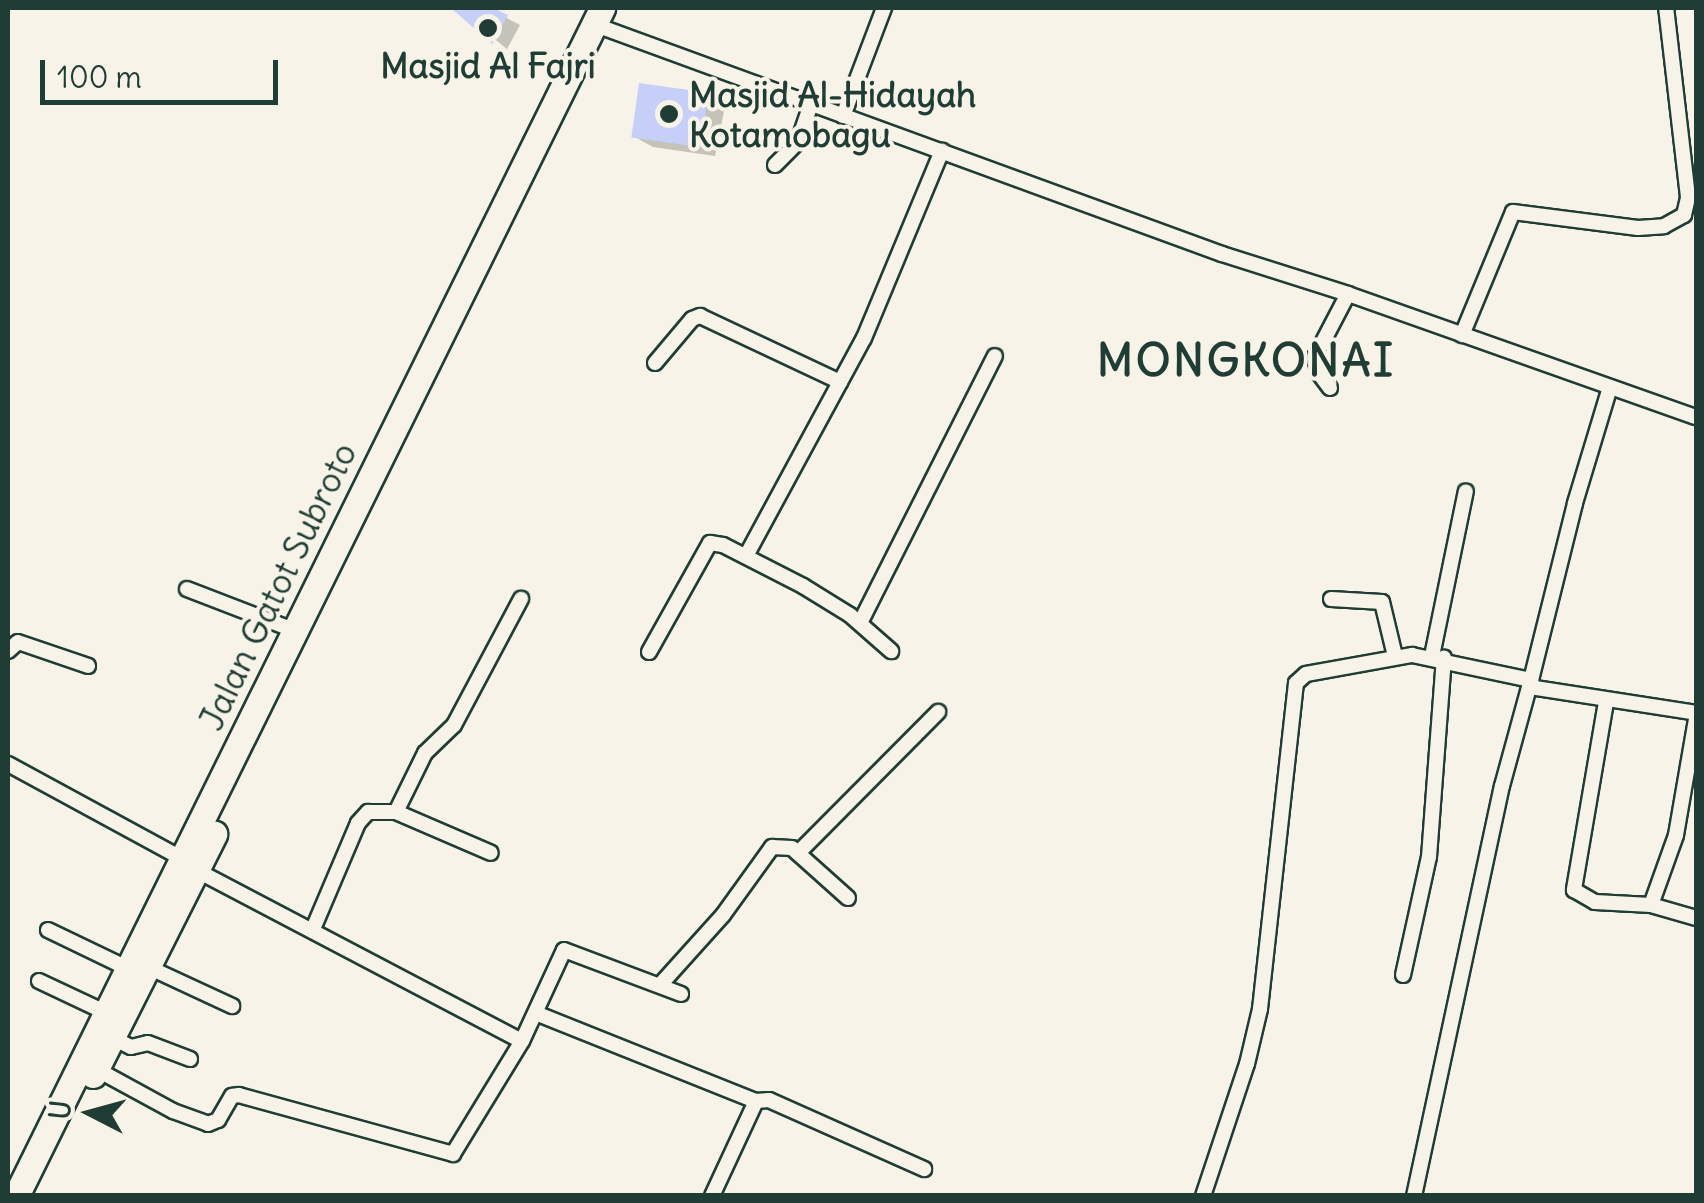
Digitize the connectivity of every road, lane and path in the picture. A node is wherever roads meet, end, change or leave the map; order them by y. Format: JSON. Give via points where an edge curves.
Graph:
{"nodes":[{"id":1,"x":884,"y":8,"type":"edge"},
{"id":2,"x":1666,"y":8,"type":"edge"},
{"id":3,"x":605,"y":17,"type":"edge"},
{"id":4,"x":812,"y":104,"type":"junction"},
{"id":5,"x":843,"y":116,"type":"junction"},
{"id":6,"x":942,"y":151,"type":"junction"},
{"id":7,"x":775,"y":165,"type":"dead end"},
{"id":8,"x":1348,"y":294,"type":"junction"},
{"id":9,"x":1462,"y":335,"type":"junction"},
{"id":10,"x":995,"y":356,"type":"dead end"},
{"id":11,"x":655,"y":363,"type":"dead end"},
{"id":12,"x":840,"y":382,"type":"junction"},
{"id":13,"x":1610,"y":387,"type":"junction"},
{"id":14,"x":1330,"y":388,"type":"dead end"},
{"id":15,"x":1696,"y":418,"type":"edge"},
{"id":16,"x":1466,"y":491,"type":"dead end"},
{"id":17,"x":746,"y":556,"type":"junction"},
{"id":18,"x":187,"y":589,"type":"dead end"},
{"id":19,"x":1331,"y":599,"type":"dead end"},
{"id":20,"x":521,"y":600,"type":"dead end"},
{"id":21,"x":860,"y":623,"type":"junction"},
{"id":22,"x":293,"y":630,"type":"junction"},
{"id":23,"x":8,"y":651,"type":"edge"},
{"id":24,"x":891,"y":651,"type":"dead end"},
{"id":25,"x":650,"y":652,"type":"dead end"},
{"id":26,"x":1395,"y":656,"type":"junction"},
{"id":27,"x":1438,"y":657,"type":"junction"},
{"id":28,"x":88,"y":666,"type":"dead end"},
{"id":29,"x":1530,"y":683,"type":"junction"},
{"id":30,"x":1606,"y":702,"type":"junction"},
{"id":31,"x":938,"y":712,"type":"dead end"},
{"id":32,"x":1696,"y":716,"type":"edge"},
{"id":33,"x":8,"y":764,"type":"edge"},
{"id":34,"x":396,"y":812,"type":"junction"},
{"id":35,"x":491,"y":852,"type":"dead end"},
{"id":36,"x":798,"y":853,"type":"junction"},
{"id":37,"x":186,"y":864,"type":"junction"},
{"id":38,"x":848,"y":898,"type":"dead end"},
{"id":39,"x":1651,"y":905,"type":"junction"},
{"id":40,"x":1696,"y":918,"type":"edge"},
{"id":41,"x":314,"y":929,"type":"junction"},
{"id":42,"x":48,"y":930,"type":"dead end"},
{"id":43,"x":137,"y":967,"type":"junction"},
{"id":44,"x":1403,"y":975,"type":"dead end"},
{"id":45,"x":38,"y":981,"type":"dead end"},
{"id":46,"x":660,"y":985,"type":"junction"},
{"id":47,"x":681,"y":994,"type":"dead end"},
{"id":48,"x":232,"y":1006,"type":"dead end"},
{"id":49,"x":104,"y":1012,"type":"junction"},
{"id":50,"x":538,"y":1014,"type":"junction"},
{"id":51,"x":113,"y":1038,"type":"junction"},
{"id":52,"x":522,"y":1041,"type":"junction"},
{"id":53,"x":190,"y":1059,"type":"dead end"},
{"id":54,"x":96,"y":1069,"type":"junction"},
{"id":55,"x":756,"y":1101,"type":"junction"},
{"id":56,"x":924,"y":1169,"type":"dead end"},
{"id":57,"x":30,"y":1186,"type":"edge"},
{"id":58,"x":712,"y":1196,"type":"edge"},
{"id":59,"x":1202,"y":1196,"type":"edge"},
{"id":60,"x":1414,"y":1196,"type":"edge"}],
"edges":[{"from":1,"to":5,"type":"street"},
{"from":2,"to":9,"type":"street","via":[[1688,196],[1684,215],[1664,226],[1638,228],[1513,212]]},
{"from":3,"to":4,"type":"street"},
{"from":3,"to":22,"type":"highway","name":"Jalan Gatot Subroto"},
{"from":3,"to":37,"type":"highway","name":"Jalan Gatot Subroto"},
{"from":4,"to":5,"type":"street"},
{"from":4,"to":7,"type":"street","via":[[798,142]]},
{"from":5,"to":6,"type":"street"},
{"from":6,"to":8,"type":"street"},
{"from":6,"to":12,"type":"street"},
{"from":8,"to":9,"type":"street"},
{"from":8,"to":14,"type":"street","via":[[1315,357]]},
{"from":9,"to":13,"type":"street"},
{"from":10,"to":21,"type":"street"},
{"from":11,"to":12,"type":"street","via":[[700,316]]},
{"from":12,"to":17,"type":"street"},
{"from":13,"to":15,"type":"street"},
{"from":13,"to":29,"type":"street"},
{"from":16,"to":27,"type":"street"},
{"from":17,"to":21,"type":"street"},
{"from":17,"to":25,"type":"street","via":[[710,543],[703,550]]},
{"from":18,"to":22,"type":"street"},
{"from":19,"to":26,"type":"street","via":[[1382,602]]},
{"from":20,"to":34,"type":"street","via":[[454,724],[425,753]]},
{"from":21,"to":24,"type":"street"},
{"from":22,"to":37,"type":"highway","name":"Jalan Gatot Subroto"},
{"from":23,"to":28,"type":"street","via":[[18,642]]},
{"from":26,"to":27,"type":"street"},
{"from":26,"to":59,"type":"street","via":[[1306,674],[1296,684],[1260,1009]]},
{"from":27,"to":29,"type":"street"},
{"from":27,"to":44,"type":"street","via":[[1429,856]]},
{"from":29,"to":30,"type":"street"},
{"from":29,"to":60,"type":"street"},
{"from":30,"to":32,"type":"street"},
{"from":30,"to":39,"type":"street","via":[[1574,890],[1594,902]]},
{"from":31,"to":36,"type":"street"},
{"from":32,"to":39,"type":"street","via":[[1676,835]]},
{"from":33,"to":37,"type":"street"},
{"from":34,"to":35,"type":"street"},
{"from":34,"to":41,"type":"street","via":[[378,809],[361,818]]},
{"from":36,"to":38,"type":"street"},
{"from":36,"to":46,"type":"street","via":[[772,846]]},
{"from":37,"to":41,"type":"street"},
{"from":37,"to":43,"type":"highway","name":"Jalan Gatot Subroto"},
{"from":39,"to":40,"type":"street"},
{"from":41,"to":52,"type":"street"},
{"from":42,"to":43,"type":"street"},
{"from":43,"to":48,"type":"street"},
{"from":43,"to":49,"type":"highway","name":"Jalan Gatot Subroto"},
{"from":43,"to":51,"type":"highway","name":"Jalan Gatot Subroto"},
{"from":45,"to":49,"type":"street"},
{"from":46,"to":47,"type":"street"},
{"from":46,"to":50,"type":"street","via":[[564,950]]},
{"from":49,"to":57,"type":"highway","name":"Jalan Gatot Subroto"},
{"from":50,"to":52,"type":"street"},
{"from":50,"to":55,"type":"street"},
{"from":51,"to":53,"type":"street"},
{"from":51,"to":54,"type":"highway","name":"Jalan Gatot Subroto"},
{"from":52,"to":54,"type":"street","via":[[453,1154],[239,1095],[208,1124]]},
{"from":54,"to":57,"type":"highway","name":"Jalan Gatot Subroto"},
{"from":55,"to":56,"type":"street","via":[[781,1105]]},
{"from":55,"to":58,"type":"street"}]}
